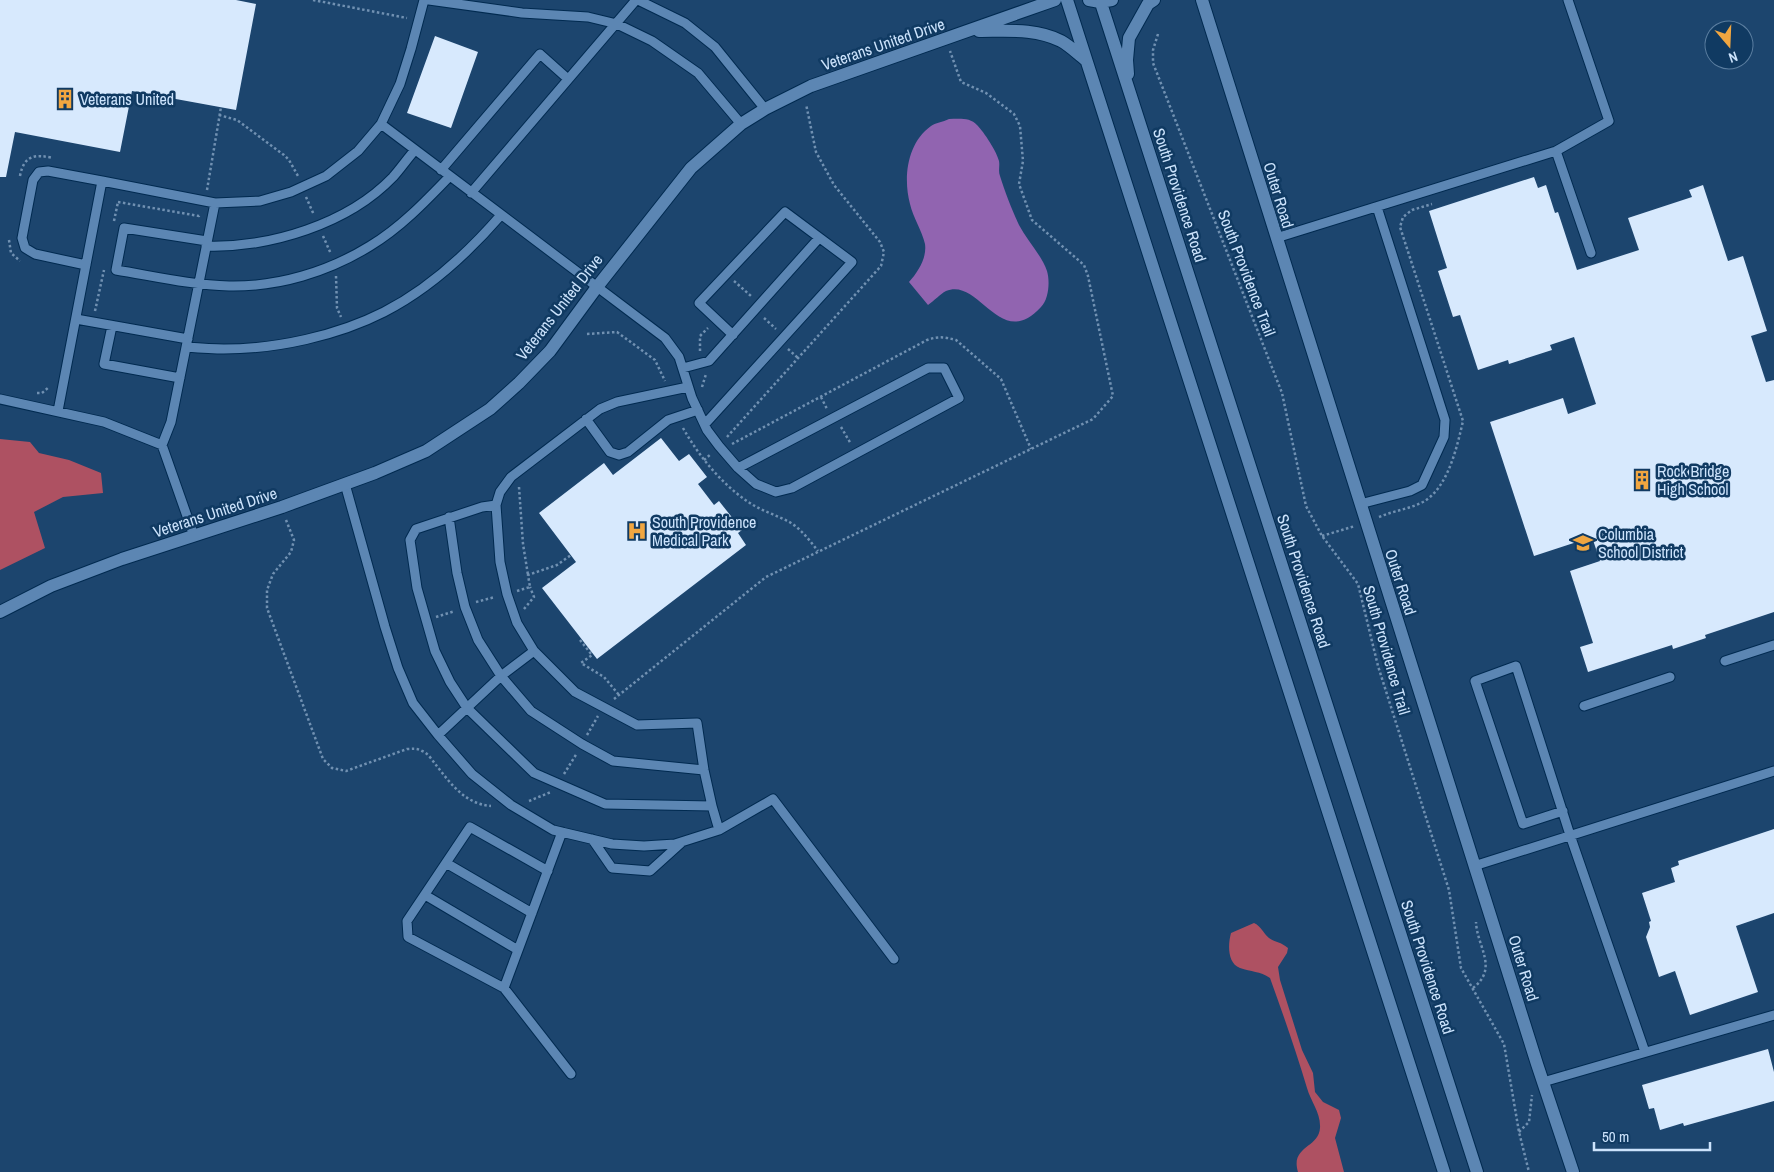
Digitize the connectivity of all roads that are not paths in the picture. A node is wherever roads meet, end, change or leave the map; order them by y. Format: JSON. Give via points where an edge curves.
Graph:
{"nodes":[{"id":1,"x":424,"y":0,"type":"edge"},
{"id":2,"x":429,"y":0,"type":"edge"},
{"id":3,"x":637,"y":0,"type":"edge"},
{"id":4,"x":1055,"y":0,"type":"edge"},
{"id":5,"x":1067,"y":0,"type":"edge"},
{"id":6,"x":1100,"y":0,"type":"edge"},
{"id":7,"x":1154,"y":0,"type":"edge"},
{"id":8,"x":1202,"y":0,"type":"edge"},
{"id":9,"x":1568,"y":0,"type":"edge"},
{"id":10,"x":617,"y":24,"type":"junction"},
{"id":11,"x":970,"y":30,"type":"junction"},
{"id":12,"x":1086,"y":60,"type":"junction"},
{"id":13,"x":568,"y":78,"type":"junction"},
{"id":14,"x":1130,"y":94,"type":"junction"},
{"id":15,"x":765,"y":109,"type":"junction"},
{"id":16,"x":381,"y":124,"type":"junction"},
{"id":17,"x":741,"y":124,"type":"junction"},
{"id":18,"x":415,"y":150,"type":"junction"},
{"id":19,"x":1556,"y":151,"type":"junction"},
{"id":20,"x":441,"y":170,"type":"junction"},
{"id":21,"x":450,"y":176,"type":"junction"},
{"id":22,"x":102,"y":181,"type":"junction"},
{"id":23,"x":471,"y":193,"type":"junction"},
{"id":24,"x":215,"y":203,"type":"junction"},
{"id":25,"x":1376,"y":207,"type":"junction"},
{"id":26,"x":501,"y":215,"type":"junction"},
{"id":27,"x":819,"y":238,"type":"junction"},
{"id":28,"x":1276,"y":238,"type":"junction"},
{"id":29,"x":207,"y":244,"type":"junction"},
{"id":30,"x":1591,"y":253,"type":"dead end"},
{"id":31,"x":86,"y":265,"type":"junction"},
{"id":32,"x":199,"y":284,"type":"junction"},
{"id":33,"x":596,"y":287,"type":"junction"},
{"id":34,"x":76,"y":319,"type":"junction"},
{"id":35,"x":112,"y":326,"type":"junction"},
{"id":36,"x":733,"y":334,"type":"junction"},
{"id":37,"x":187,"y":343,"type":"junction"},
{"id":38,"x":682,"y":368,"type":"junction"},
{"id":39,"x":180,"y":378,"type":"junction"},
{"id":40,"x":688,"y":387,"type":"junction"},
{"id":41,"x":0,"y":399,"type":"edge"},
{"id":42,"x":698,"y":410,"type":"junction"},
{"id":43,"x":58,"y":411,"type":"junction"},
{"id":44,"x":586,"y":420,"type":"junction"},
{"id":45,"x":704,"y":424,"type":"junction"},
{"id":46,"x":162,"y":445,"type":"junction"},
{"id":47,"x":738,"y":468,"type":"junction"},
{"id":48,"x":345,"y":484,"type":"junction"},
{"id":49,"x":1360,"y":504,"type":"junction"},
{"id":50,"x":496,"y":506,"type":"junction"},
{"id":51,"x":449,"y":517,"type":"junction"},
{"id":52,"x":194,"y":536,"type":"junction"},
{"id":53,"x":0,"y":612,"type":"edge"},
{"id":54,"x":1774,"y":645,"type":"edge"},
{"id":55,"x":534,"y":651,"type":"junction"},
{"id":56,"x":1725,"y":662,"type":"dead end"},
{"id":57,"x":501,"y":676,"type":"junction"},
{"id":58,"x":1670,"y":677,"type":"dead end"},
{"id":59,"x":1584,"y":706,"type":"dead end"},
{"id":60,"x":467,"y":708,"type":"junction"},
{"id":61,"x":438,"y":735,"type":"junction"},
{"id":62,"x":704,"y":770,"type":"junction"},
{"id":63,"x":1774,"y":771,"type":"edge"},
{"id":64,"x":712,"y":806,"type":"junction"},
{"id":65,"x":1562,"y":810,"type":"junction"},
{"id":66,"x":719,"y":830,"type":"junction"},
{"id":67,"x":562,"y":832,"type":"junction"},
{"id":68,"x":1570,"y":835,"type":"junction"},
{"id":69,"x":592,"y":839,"type":"junction"},
{"id":70,"x":682,"y":842,"type":"junction"},
{"id":71,"x":446,"y":863,"type":"junction"},
{"id":72,"x":1474,"y":866,"type":"junction"},
{"id":73,"x":548,"y":871,"type":"junction"},
{"id":74,"x":425,"y":895,"type":"junction"},
{"id":75,"x":532,"y":913,"type":"junction"},
{"id":76,"x":518,"y":950,"type":"junction"},
{"id":77,"x":894,"y":959,"type":"dead end"},
{"id":78,"x":504,"y":988,"type":"junction"},
{"id":79,"x":1774,"y":1015,"type":"edge"},
{"id":80,"x":1645,"y":1052,"type":"junction"},
{"id":81,"x":571,"y":1074,"type":"dead end"},
{"id":82,"x":1537,"y":1084,"type":"junction"},
{"id":83,"x":1444,"y":1172,"type":"edge"},
{"id":84,"x":1477,"y":1172,"type":"edge"},
{"id":85,"x":1573,"y":1172,"type":"edge"}],
"edges":[{"from":1,"to":16,"type":"lane","via":[[400,84]]},
{"from":2,"to":10,"type":"lane","via":[[522,13],[588,16]]},
{"from":3,"to":10,"type":"lane"},
{"from":3,"to":15,"type":"lane","via":[[685,24],[715,47]]},
{"from":4,"to":11,"type":"main road","name":"Veterans United Drive"},
{"from":5,"to":12,"type":"main road"},
{"from":6,"to":14,"type":"main road","name":"South Providence Road"},
{"from":7,"to":14,"type":"main road","via":[[1148,4],[1129,38]]},
{"from":8,"to":28,"type":"main road","name":"Outer Road"},
{"from":9,"to":19,"type":"lane","via":[[1609,121]]},
{"from":10,"to":13,"type":"lane"},
{"from":10,"to":17,"type":"lane","via":[[652,41],[698,73]]},
{"from":11,"to":12,"type":"main road","via":[[1049,36],[1063,42]]},
{"from":11,"to":15,"type":"main road","name":"Veterans United Drive","via":[[803,90]]},
{"from":12,"to":83,"type":"main road"},
{"from":13,"to":20,"type":"lane","via":[[540,54]]},
{"from":13,"to":23,"type":"lane"},
{"from":14,"to":84,"type":"main road","name":"South Providence Road"},
{"from":15,"to":17,"type":"main road","name":"Veterans United Drive"},
{"from":16,"to":18,"type":"lane"},
{"from":16,"to":24,"type":"lane","via":[[358,151],[326,176],[291,192],[260,200]]},
{"from":17,"to":33,"type":"main road","name":"Veterans United Drive","via":[[691,168]]},
{"from":18,"to":20,"type":"lane"},
{"from":18,"to":29,"type":"lane","via":[[367,199],[296,235],[229,247]]},
{"from":19,"to":25,"type":"lane"},
{"from":19,"to":30,"type":"lane"},
{"from":20,"to":21,"type":"lane"},
{"from":21,"to":23,"type":"lane"},
{"from":21,"to":32,"type":"lane","via":[[402,223],[370,246],[335,264],[301,277],[262,284]]},
{"from":22,"to":24,"type":"lane"},
{"from":22,"to":31,"type":"lane"},
{"from":22,"to":31,"type":"lane","via":[[48,171],[38,172],[32,180],[22,238],[25,248],[35,254]]},
{"from":23,"to":26,"type":"lane"},
{"from":24,"to":29,"type":"lane"},
{"from":25,"to":28,"type":"lane"},
{"from":25,"to":49,"type":"lane","via":[[1445,420],[1444,437],[1422,486]]},
{"from":26,"to":33,"type":"lane"},
{"from":26,"to":37,"type":"lane","via":[[454,263],[417,291],[384,312],[345,328],[271,346],[225,349]]},
{"from":27,"to":36,"type":"lane"},
{"from":27,"to":36,"type":"lane","via":[[785,212],[699,303]]},
{"from":27,"to":45,"type":"lane","via":[[852,262]]},
{"from":28,"to":49,"type":"main road","name":"Outer Road"},
{"from":29,"to":32,"type":"lane"},
{"from":29,"to":32,"type":"lane","via":[[124,228],[116,270]]},
{"from":31,"to":34,"type":"lane"},
{"from":32,"to":37,"type":"lane"},
{"from":33,"to":38,"type":"lane","via":[[665,338],[679,357]]},
{"from":33,"to":48,"type":"main road","name":"Veterans United Drive","via":[[550,351],[490,409],[426,451]]},
{"from":34,"to":35,"type":"lane"},
{"from":34,"to":43,"type":"lane"},
{"from":35,"to":37,"type":"lane"},
{"from":35,"to":39,"type":"lane","via":[[104,364]]},
{"from":36,"to":38,"type":"lane","via":[[709,361]]},
{"from":37,"to":39,"type":"lane"},
{"from":38,"to":40,"type":"lane"},
{"from":39,"to":46,"type":"lane","via":[[171,422]]},
{"from":40,"to":42,"type":"lane"},
{"from":40,"to":44,"type":"lane","via":[[617,402]]},
{"from":41,"to":43,"type":"lane"},
{"from":42,"to":44,"type":"lane","via":[[668,420],[628,452],[619,455],[610,452]]},
{"from":42,"to":45,"type":"lane"},
{"from":43,"to":46,"type":"lane","via":[[104,422]]},
{"from":44,"to":50,"type":"lane","via":[[511,477],[500,492]]},
{"from":45,"to":47,"type":"lane"},
{"from":46,"to":52,"type":"lane"},
{"from":47,"to":47,"type":"lane","via":[[756,484],[776,492],[792,488],[959,398],[944,368],[928,368]]},
{"from":48,"to":52,"type":"main road","name":"Veterans United Drive"},
{"from":48,"to":61,"type":"lane","via":[[398,668],[413,703]]},
{"from":49,"to":72,"type":"main road","name":"Outer Road"},
{"from":50,"to":51,"type":"lane"},
{"from":50,"to":55,"type":"lane","via":[[500,562],[507,594],[517,623]]},
{"from":51,"to":57,"type":"lane","via":[[465,607],[478,640]]},
{"from":51,"to":60,"type":"lane","via":[[416,529],[410,540],[416,588],[435,651]]},
{"from":52,"to":53,"type":"main road","name":"Veterans United Drive","via":[[51,586]]},
{"from":54,"to":56,"type":"lane"},
{"from":55,"to":57,"type":"lane"},
{"from":55,"to":62,"type":"lane","via":[[575,692],[637,725],[697,724]]},
{"from":57,"to":60,"type":"lane"},
{"from":57,"to":62,"type":"lane","via":[[531,711],[613,761]]},
{"from":58,"to":59,"type":"lane"},
{"from":60,"to":61,"type":"lane"},
{"from":60,"to":64,"type":"lane","via":[[534,773],[605,804]]},
{"from":61,"to":67,"type":"lane","via":[[472,774],[511,805]]},
{"from":62,"to":64,"type":"lane"},
{"from":63,"to":68,"type":"lane"},
{"from":64,"to":66,"type":"lane"},
{"from":65,"to":65,"type":"lane","via":[[1516,666],[1475,681],[1523,824]]},
{"from":65,"to":68,"type":"lane"},
{"from":66,"to":70,"type":"lane"},
{"from":66,"to":77,"type":"lane","via":[[773,799]]},
{"from":67,"to":69,"type":"lane"},
{"from":67,"to":73,"type":"lane"},
{"from":68,"to":72,"type":"lane"},
{"from":68,"to":80,"type":"lane"},
{"from":69,"to":70,"type":"lane","via":[[644,846]]},
{"from":69,"to":70,"type":"lane","via":[[612,868],[650,871]]},
{"from":71,"to":73,"type":"lane","via":[[470,827]]},
{"from":71,"to":74,"type":"lane"},
{"from":71,"to":75,"type":"lane"},
{"from":72,"to":82,"type":"main road","name":"Outer Road"},
{"from":73,"to":75,"type":"lane"},
{"from":74,"to":76,"type":"lane"},
{"from":74,"to":78,"type":"lane","via":[[407,921],[408,936]]},
{"from":75,"to":76,"type":"lane"},
{"from":76,"to":78,"type":"lane"},
{"from":78,"to":81,"type":"lane"},
{"from":79,"to":80,"type":"lane"},
{"from":80,"to":82,"type":"lane"},
{"from":82,"to":85,"type":"main road","name":"Outer Road"}]}
